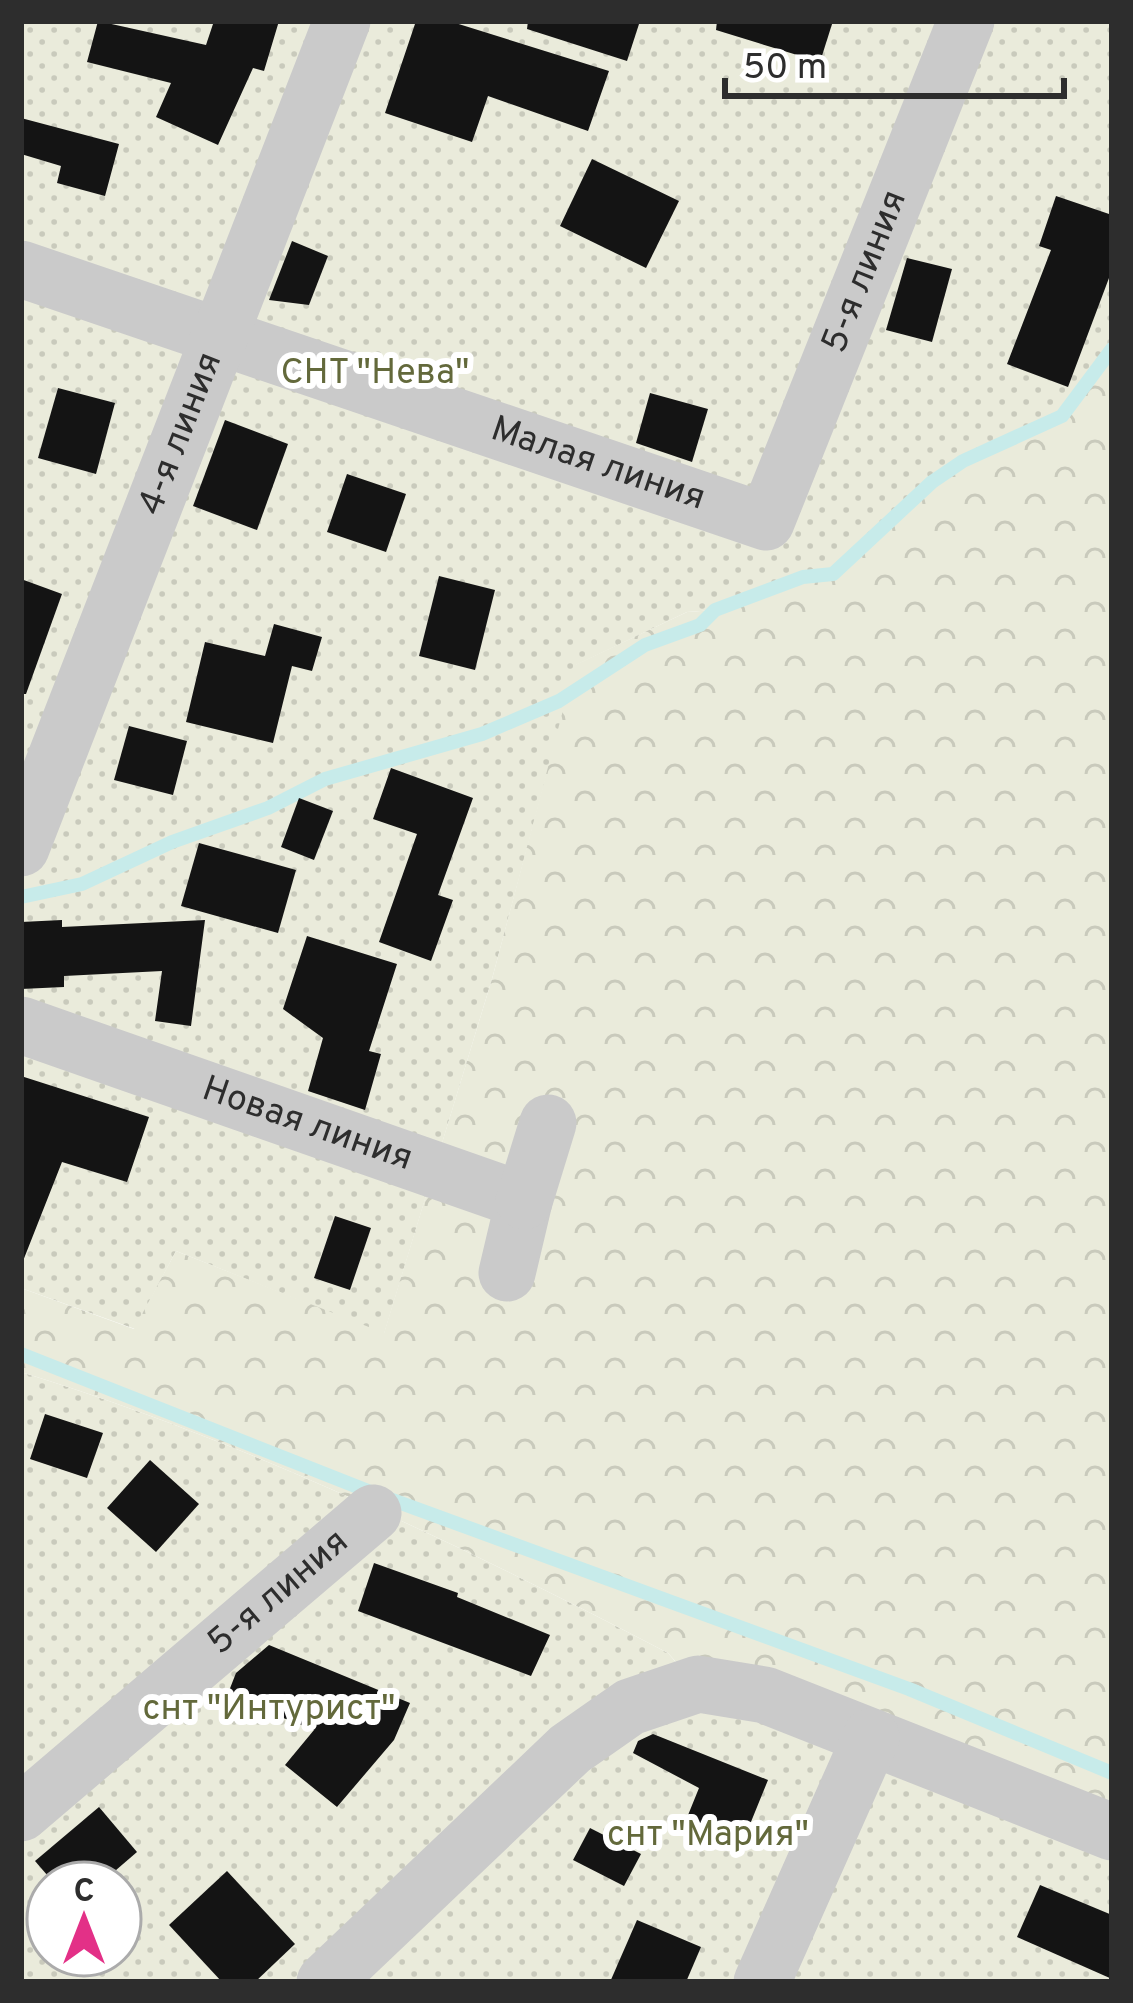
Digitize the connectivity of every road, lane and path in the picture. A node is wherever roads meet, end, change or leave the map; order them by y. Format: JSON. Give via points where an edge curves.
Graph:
{"nodes":[{"id":1,"x":342,"y":21,"type":"edge"},
{"id":2,"x":966,"y":21,"type":"edge"},
{"id":3,"x":21,"y":269,"type":"edge"},
{"id":4,"x":218,"y":338,"type":"junction"},
{"id":5,"x":766,"y":522,"type":"joint"},
{"id":6,"x":21,"y":848,"type":"edge"},
{"id":7,"x":21,"y":1025,"type":"edge"},
{"id":8,"x":548,"y":1123,"type":"dead end"},
{"id":9,"x":524,"y":1201,"type":"junction"},
{"id":10,"x":507,"y":1273,"type":"dead end"},
{"id":11,"x":373,"y":1513,"type":"dead end"},
{"id":12,"x":871,"y":1737,"type":"junction"},
{"id":13,"x":21,"y":1813,"type":"edge"},
{"id":14,"x":1112,"y":1832,"type":"edge"},
{"id":15,"x":325,"y":1982,"type":"edge"},
{"id":16,"x":762,"y":1982,"type":"edge"}],
"edges":[{"from":1,"to":4,"type":"street","name":"4-я линия"},
{"from":2,"to":5,"type":"street","name":"5-я линия"},
{"from":3,"to":4,"type":"street","name":"Малая линия"},
{"from":4,"to":5,"type":"street","name":"Малая линия"},
{"from":4,"to":6,"type":"street","name":"4-я линия"},
{"from":7,"to":9,"type":"street","name":"Новая линия"},
{"from":8,"to":9,"type":"street"},
{"from":9,"to":10,"type":"street"},
{"from":11,"to":13,"type":"street","name":"5-я линия"},
{"from":12,"to":14,"type":"street"},
{"from":12,"to":15,"type":"street","via":[[765,1695],[698,1684],[630,1707],[570,1749]]},
{"from":12,"to":16,"type":"street"}]}
